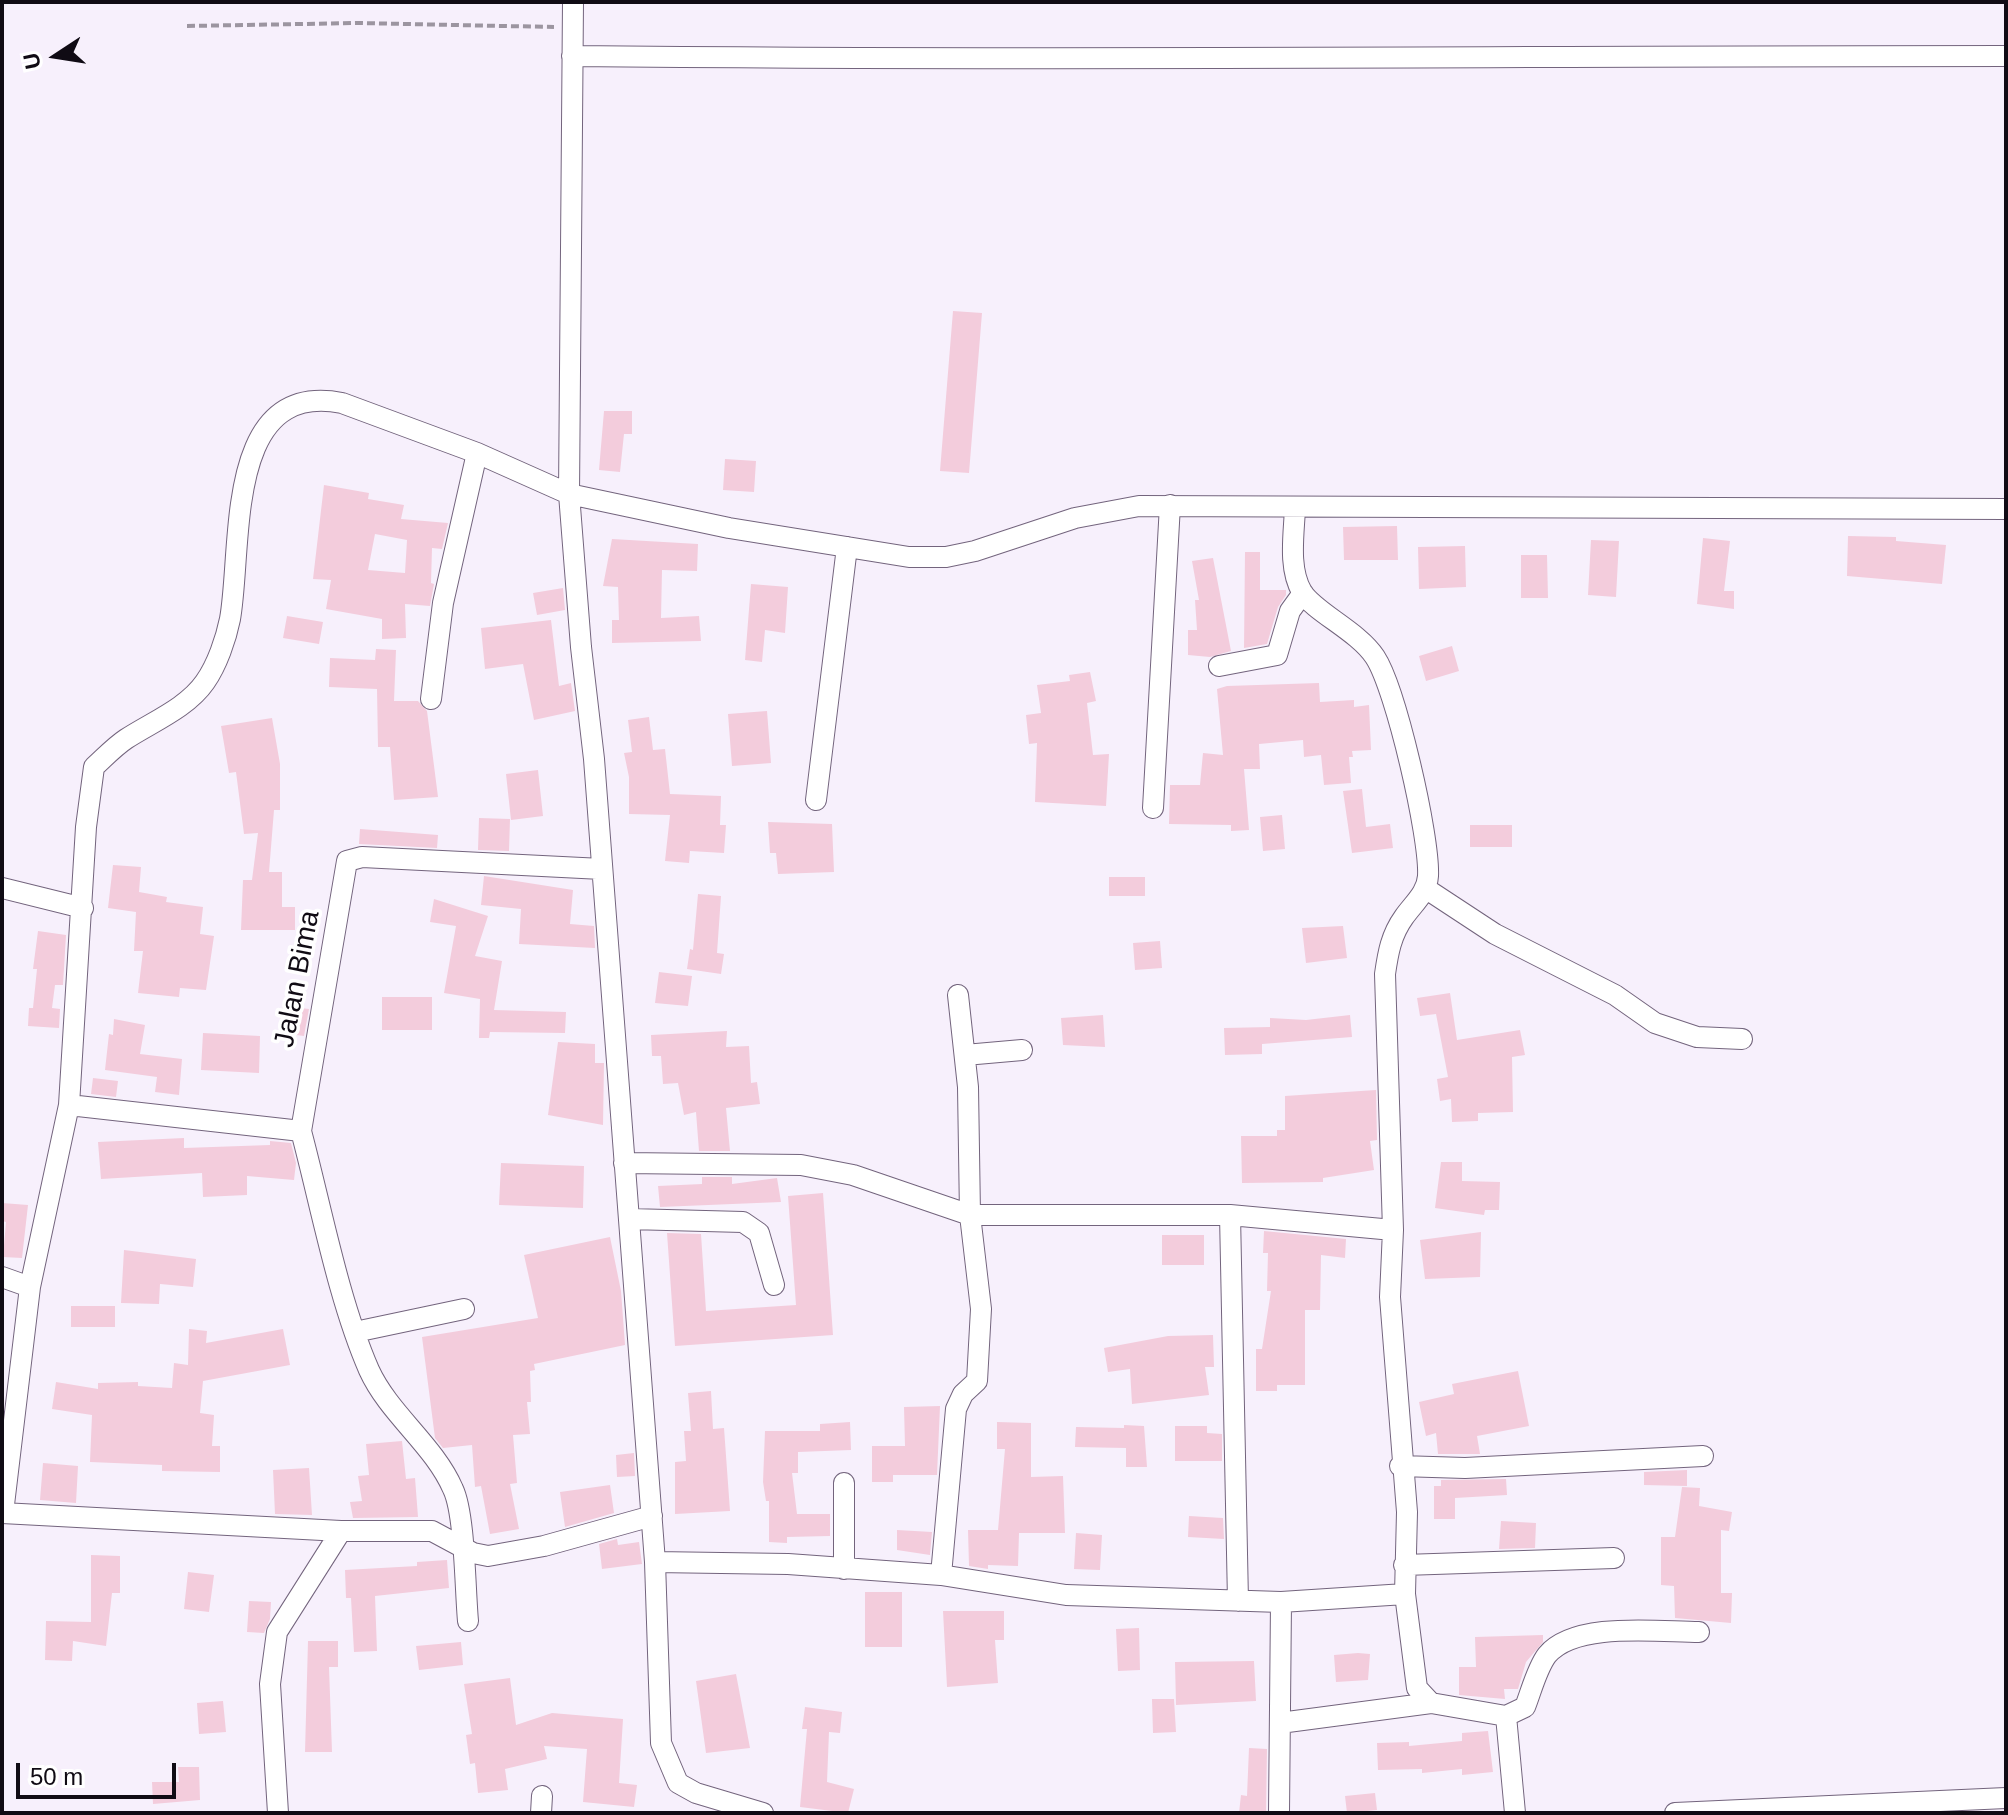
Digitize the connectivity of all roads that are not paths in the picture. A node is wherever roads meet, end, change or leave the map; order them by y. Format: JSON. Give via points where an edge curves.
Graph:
{"nodes":[{"id":1,"x":573,"y":2,"type":"edge"},
{"id":2,"x":572,"y":56,"type":"junction"},
{"id":3,"x":2006,"y":56,"type":"edge"},
{"id":4,"x":477,"y":453,"type":"junction"},
{"id":5,"x":569,"y":494,"type":"junction"},
{"id":6,"x":1170,"y":505,"type":"junction"},
{"id":7,"x":1295,"y":508,"type":"junction"},
{"id":8,"x":2006,"y":509,"type":"edge"},
{"id":9,"x":847,"y":547,"type":"junction"},
{"id":10,"x":1303,"y":593,"type":"junction"},
{"id":11,"x":1219,"y":666,"type":"dead end"},
{"id":12,"x":431,"y":699,"type":"dead end"},
{"id":13,"x":816,"y":800,"type":"dead end"},
{"id":14,"x":1153,"y":808,"type":"dead end"},
{"id":15,"x":602,"y":869,"type":"junction"},
{"id":16,"x":2,"y":888,"type":"edge"},
{"id":17,"x":1425,"y":888,"type":"junction"},
{"id":18,"x":83,"y":908,"type":"junction"},
{"id":19,"x":958,"y":995,"type":"dead end"},
{"id":20,"x":1742,"y":1039,"type":"dead end"},
{"id":21,"x":1022,"y":1050,"type":"dead end"},
{"id":22,"x":965,"y":1055,"type":"junction"},
{"id":23,"x":69,"y":1105,"type":"junction"},
{"id":24,"x":301,"y":1131,"type":"junction"},
{"id":25,"x":624,"y":1163,"type":"junction"},
{"id":26,"x":970,"y":1215,"type":"junction"},
{"id":27,"x":1230,"y":1215,"type":"junction"},
{"id":28,"x":629,"y":1219,"type":"junction"},
{"id":29,"x":1393,"y":1230,"type":"junction"},
{"id":30,"x":2,"y":1277,"type":"edge"},
{"id":31,"x":774,"y":1285,"type":"dead end"},
{"id":32,"x":30,"y":1287,"type":"junction"},
{"id":33,"x":464,"y":1309,"type":"dead end"},
{"id":34,"x":355,"y":1332,"type":"junction"},
{"id":35,"x":1703,"y":1456,"type":"dead end"},
{"id":36,"x":1400,"y":1466,"type":"junction"},
{"id":37,"x":844,"y":1483,"type":"dead end"},
{"id":38,"x":2,"y":1513,"type":"edge"},
{"id":39,"x":652,"y":1516,"type":"junction"},
{"id":40,"x":341,"y":1531,"type":"junction"},
{"id":41,"x":461,"y":1545,"type":"junction"},
{"id":42,"x":1614,"y":1558,"type":"dead end"},
{"id":43,"x":655,"y":1562,"type":"junction"},
{"id":44,"x":1404,"y":1565,"type":"junction"},
{"id":45,"x":844,"y":1569,"type":"junction"},
{"id":46,"x":941,"y":1575,"type":"junction"},
{"id":47,"x":1405,"y":1594,"type":"junction"},
{"id":48,"x":1238,"y":1601,"type":"junction"},
{"id":49,"x":1281,"y":1602,"type":"junction"},
{"id":50,"x":468,"y":1621,"type":"dead end"},
{"id":51,"x":1699,"y":1632,"type":"dead end"},
{"id":52,"x":1431,"y":1703,"type":"junction"},
{"id":53,"x":1506,"y":1716,"type":"junction"},
{"id":54,"x":1280,"y":1723,"type":"junction"},
{"id":55,"x":2006,"y":1798,"type":"edge"},
{"id":56,"x":278,"y":1813,"type":"edge"},
{"id":57,"x":763,"y":1813,"type":"edge"},
{"id":58,"x":1279,"y":1813,"type":"edge"},
{"id":59,"x":1515,"y":1813,"type":"edge"},
{"id":60,"x":1675,"y":1813,"type":"edge"}],
"edges":[{"from":1,"to":2,"type":"street"},
{"from":2,"to":3,"type":"street"},
{"from":2,"to":5,"type":"street"},
{"from":4,"to":5,"type":"street"},
{"from":4,"to":12,"type":"street","via":[[443,603]]},
{"from":4,"to":18,"type":"street","via":[[322,399],[296,404],[272,421],[247,463],[230,620],[205,682],[94,767]]},
{"from":5,"to":9,"type":"street"},
{"from":5,"to":15,"type":"street"},
{"from":6,"to":7,"type":"street"},
{"from":6,"to":9,"type":"street","via":[[1075,518],[946,557]]},
{"from":6,"to":14,"type":"street"},
{"from":7,"to":8,"type":"street"},
{"from":7,"to":10,"type":"street","via":[[1293,559]]},
{"from":9,"to":13,"type":"street"},
{"from":10,"to":11,"type":"street","via":[[1290,611],[1277,655]]},
{"from":10,"to":17,"type":"street","via":[[1366,646],[1381,670],[1425,826]]},
{"from":15,"to":24,"type":"street","name":"Jalan Bima","via":[[362,857],[347,861]]},
{"from":15,"to":25,"type":"street"},
{"from":16,"to":18,"type":"street"},
{"from":17,"to":20,"type":"street","via":[[1495,934],[1615,995],[1655,1023],[1697,1037]]},
{"from":17,"to":29,"type":"street","via":[[1389,945],[1385,974]]},
{"from":18,"to":23,"type":"street"},
{"from":19,"to":22,"type":"street"},
{"from":21,"to":22,"type":"street"},
{"from":22,"to":26,"type":"street"},
{"from":23,"to":24,"type":"street"},
{"from":23,"to":32,"type":"street"},
{"from":24,"to":34,"type":"street"},
{"from":25,"to":26,"type":"street","via":[[801,1165],[853,1175]]},
{"from":25,"to":28,"type":"street"},
{"from":26,"to":27,"type":"street"},
{"from":26,"to":46,"type":"street","via":[[981,1309],[980,1359],[977,1381],[956,1409]]},
{"from":27,"to":29,"type":"street"},
{"from":27,"to":48,"type":"street"},
{"from":28,"to":31,"type":"street","via":[[743,1222],[759,1233]]},
{"from":28,"to":39,"type":"street"},
{"from":29,"to":36,"type":"street","via":[[1390,1297]]},
{"from":30,"to":32,"type":"street"},
{"from":32,"to":38,"type":"street"},
{"from":33,"to":34,"type":"street"},
{"from":34,"to":41,"type":"street","via":[[370,1372],[453,1487]]},
{"from":35,"to":36,"type":"street","via":[[1465,1468]]},
{"from":36,"to":44,"type":"street","via":[[1407,1512]]},
{"from":37,"to":45,"type":"street"},
{"from":38,"to":40,"type":"street"},
{"from":39,"to":41,"type":"street","via":[[502,1554],[473,1553]]},
{"from":39,"to":43,"type":"street"},
{"from":40,"to":41,"type":"street","via":[[432,1531]]},
{"from":40,"to":56,"type":"street","via":[[277,1632],[270,1684]]},
{"from":41,"to":50,"type":"street"},
{"from":42,"to":44,"type":"street"},
{"from":43,"to":45,"type":"street"},
{"from":43,"to":57,"type":"street","via":[[661,1743],[669,1765],[678,1783],[696,1793]]},
{"from":44,"to":47,"type":"street"},
{"from":45,"to":46,"type":"street"},
{"from":46,"to":48,"type":"street","via":[[1066,1595]]},
{"from":47,"to":49,"type":"street"},
{"from":47,"to":52,"type":"street","via":[[1417,1688]]},
{"from":48,"to":49,"type":"street"},
{"from":49,"to":54,"type":"street"},
{"from":51,"to":53,"type":"street","via":[[1594,1632],[1564,1642],[1547,1656],[1525,1707]]},
{"from":52,"to":53,"type":"street"},
{"from":52,"to":54,"type":"street"},
{"from":53,"to":59,"type":"street"},
{"from":54,"to":58,"type":"street"},
{"from":55,"to":60,"type":"street"}]}
